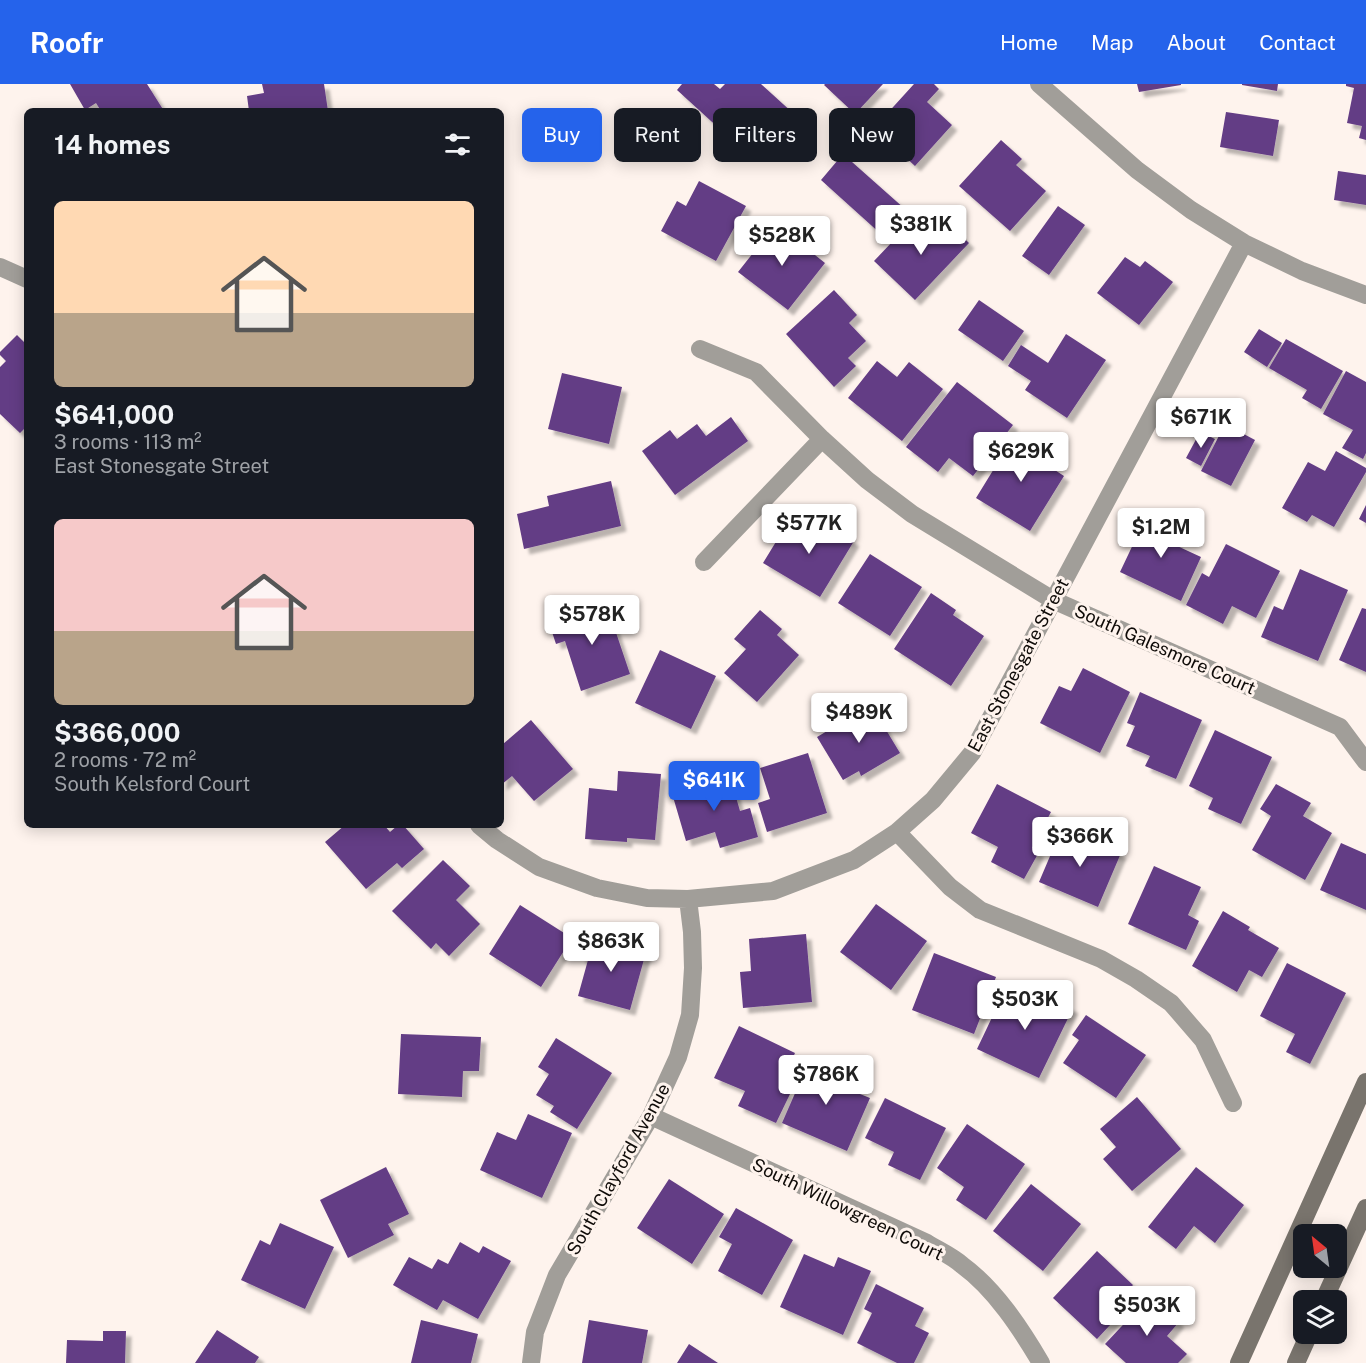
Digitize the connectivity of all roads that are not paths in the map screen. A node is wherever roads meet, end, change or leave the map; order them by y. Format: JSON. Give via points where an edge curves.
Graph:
{"nodes":[{"id":1,"x":1039,"y":84,"type":"edge"},
{"id":2,"x":1244,"y":243,"type":"junction"},
{"id":3,"x":0,"y":267,"type":"edge"},
{"id":4,"x":24,"y":278,"type":"edge"},
{"id":5,"x":1366,"y":295,"type":"edge"},
{"id":6,"x":700,"y":349,"type":"dead end"},
{"id":7,"x":822,"y":439,"type":"junction"},
{"id":8,"x":704,"y":562,"type":"dead end"},
{"id":9,"x":1053,"y":600,"type":"junction"},
{"id":10,"x":1366,"y":762,"type":"edge"},
{"id":11,"x":483,"y":828,"type":"edge"},
{"id":12,"x":897,"y":832,"type":"junction"},
{"id":13,"x":688,"y":899,"type":"junction"},
{"id":14,"x":1366,"y":1082,"type":"edge"},
{"id":15,"x":1233,"y":1103,"type":"dead end"},
{"id":16,"x":651,"y":1116,"type":"junction"},
{"id":17,"x":1366,"y":1208,"type":"edge"},
{"id":18,"x":1329,"y":1290,"type":"edge"},
{"id":19,"x":1305,"y":1344,"type":"edge"},
{"id":20,"x":531,"y":1363,"type":"edge"},
{"id":21,"x":1041,"y":1363,"type":"edge"},
{"id":22,"x":1239,"y":1363,"type":"edge"},
{"id":23,"x":1296,"y":1363,"type":"edge"}],
"edges":[{"from":1,"to":2,"type":"street","via":[[1137,170]]},
{"from":2,"to":5,"type":"street","via":[[1302,271]]},
{"from":2,"to":9,"type":"street","name":"East Stonesgate Street"},
{"from":3,"to":4,"type":"street"},
{"from":6,"to":7,"type":"street","name":"South Galesmore Court","via":[[756,372]]},
{"from":7,"to":8,"type":"street"},
{"from":7,"to":9,"type":"street","name":"South Galesmore Court","via":[[912,514]]},
{"from":9,"to":10,"type":"street","name":"South Galesmore Court","via":[[1340,727]]},
{"from":9,"to":12,"type":"street","name":"East Stonesgate Street","via":[[972,753],[933,800]]},
{"from":11,"to":13,"type":"street","name":"East Stonesgate Street","via":[[538,867],[597,888],[647,898]]},
{"from":12,"to":13,"type":"street","name":"East Stonesgate Street","via":[[854,860],[773,891]]},
{"from":12,"to":15,"type":"street","via":[[950,887],[980,910],[1101,959],[1170,1003],[1203,1040]]},
{"from":13,"to":16,"type":"street","name":"South Clayford Avenue","via":[[693,968],[690,1015],[678,1057]]},
{"from":14,"to":22,"type":"main road"},
{"from":16,"to":20,"type":"street","name":"South Clayford Avenue","via":[[557,1275],[535,1332]]},
{"from":16,"to":21,"type":"street","name":"South Willowgreen Court","via":[[927,1243],[962,1264],[990,1290]]},
{"from":17,"to":18,"type":"main road"},
{"from":19,"to":23,"type":"main road"}]}
